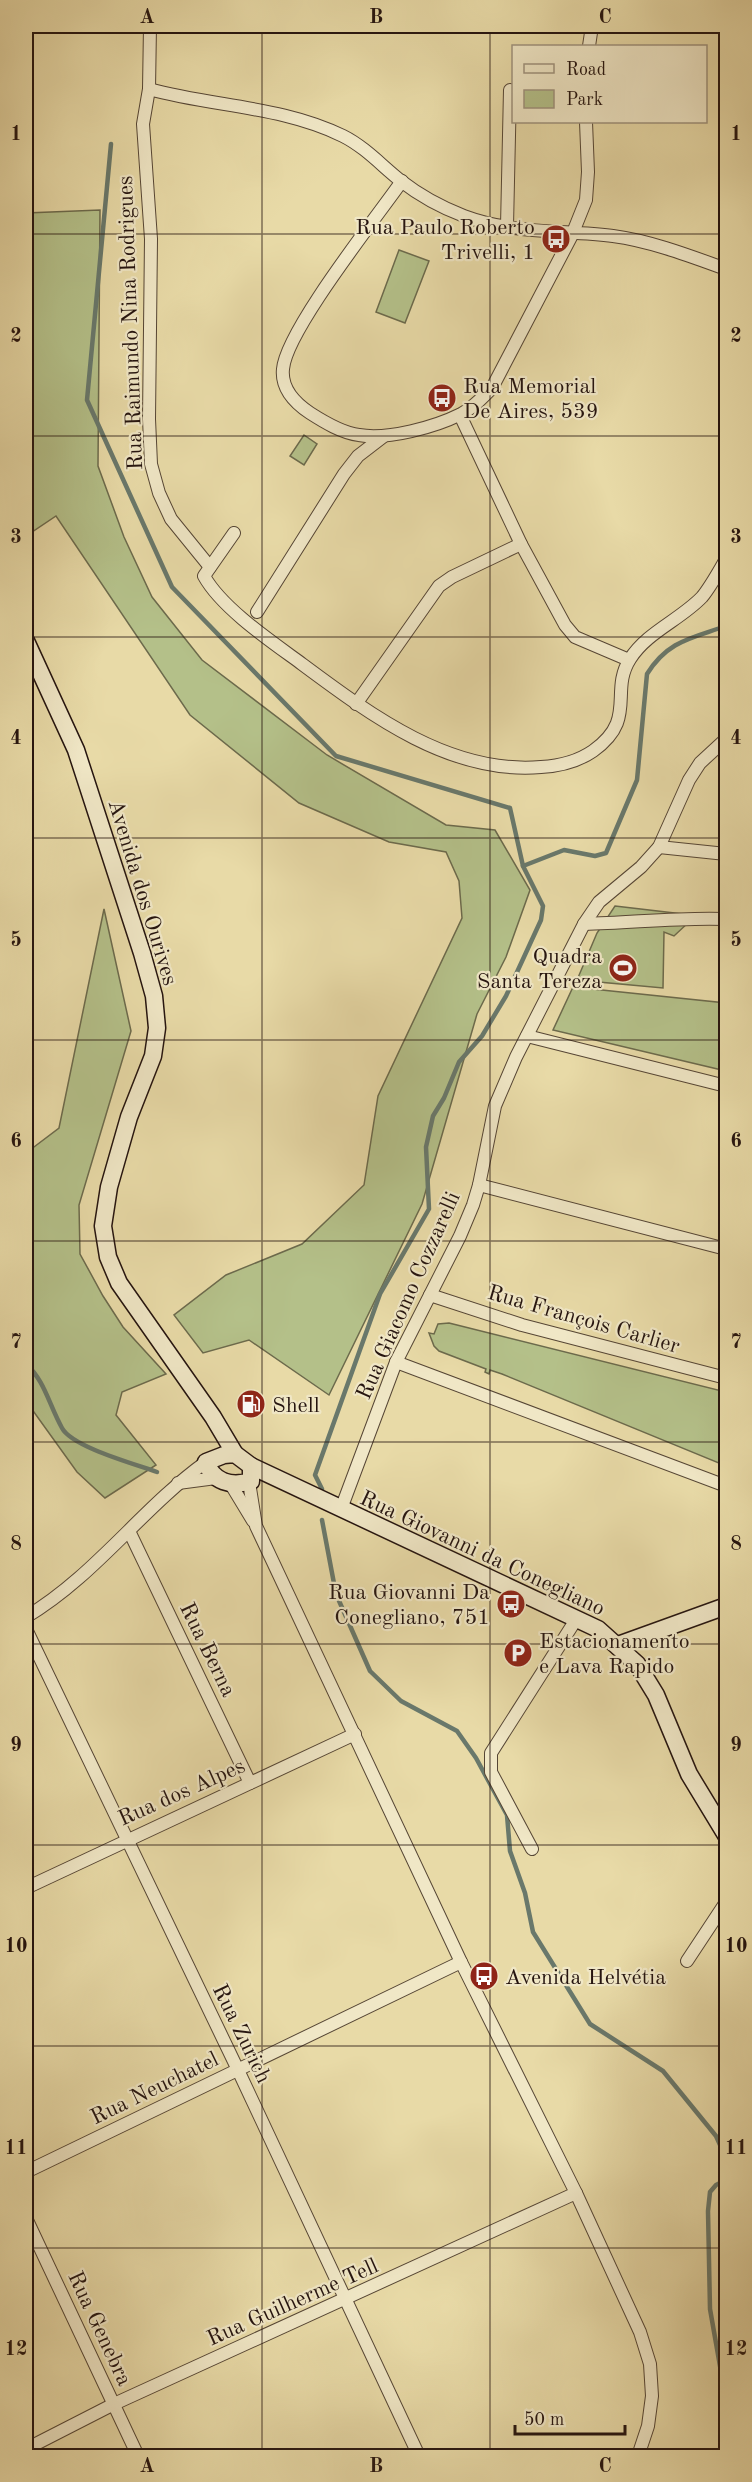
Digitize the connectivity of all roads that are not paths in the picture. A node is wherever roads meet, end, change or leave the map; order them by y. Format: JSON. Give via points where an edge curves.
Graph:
{"nodes":[{"id":1,"x":150,"y":26,"type":"edge"},
{"id":2,"x":592,"y":26,"type":"edge"},
{"id":3,"x":590,"y":45,"type":"edge"},
{"id":4,"x":150,"y":89,"type":"junction"},
{"id":5,"x":510,"y":90,"type":"dead end"},
{"id":6,"x":586,"y":123,"type":"edge"},
{"id":7,"x":402,"y":181,"type":"junction"},
{"id":8,"x":507,"y":226,"type":"junction"},
{"id":9,"x":572,"y":235,"type":"junction"},
{"id":10,"x":726,"y":269,"type":"edge"},
{"id":11,"x":460,"y":415,"type":"junction"},
{"id":12,"x":384,"y":436,"type":"junction"},
{"id":13,"x":234,"y":533,"type":"dead end"},
{"id":14,"x":521,"y":544,"type":"junction"},
{"id":15,"x":726,"y":559,"type":"edge"},
{"id":16,"x":210,"y":567,"type":"junction"},
{"id":17,"x":257,"y":612,"type":"dead end"},
{"id":18,"x":26,"y":641,"type":"edge"},
{"id":19,"x":629,"y":660,"type":"junction"},
{"id":20,"x":356,"y":704,"type":"junction"},
{"id":21,"x":726,"y":739,"type":"edge"},
{"id":22,"x":659,"y":847,"type":"junction"},
{"id":23,"x":726,"y":854,"type":"edge"},
{"id":24,"x":726,"y":919,"type":"edge"},
{"id":25,"x":584,"y":924,"type":"junction"},
{"id":26,"x":527,"y":1036,"type":"junction"},
{"id":27,"x":726,"y":1086,"type":"edge"},
{"id":28,"x":479,"y":1185,"type":"junction"},
{"id":29,"x":726,"y":1249,"type":"edge"},
{"id":30,"x":430,"y":1295,"type":"junction"},
{"id":31,"x":396,"y":1362,"type":"junction"},
{"id":32,"x":726,"y":1378,"type":"edge"},
{"id":33,"x":213,"y":1417,"type":"junction"},
{"id":34,"x":235,"y":1454,"type":"junction"},
{"id":35,"x":209,"y":1460,"type":"junction"},
{"id":36,"x":251,"y":1476,"type":"junction"},
{"id":37,"x":223,"y":1481,"type":"junction"},
{"id":38,"x":176,"y":1483,"type":"junction"},
{"id":39,"x":726,"y":1486,"type":"edge"},
{"id":40,"x":341,"y":1509,"type":"junction"},
{"id":41,"x":256,"y":1526,"type":"junction"},
{"id":42,"x":130,"y":1533,"type":"junction"},
{"id":43,"x":726,"y":1606,"type":"edge"},
{"id":44,"x":26,"y":1617,"type":"edge"},
{"id":45,"x":577,"y":1618,"type":"junction"},
{"id":46,"x":26,"y":1629,"type":"edge"},
{"id":47,"x":618,"y":1645,"type":"junction"},
{"id":48,"x":355,"y":1734,"type":"junction"},
{"id":49,"x":250,"y":1783,"type":"junction"},
{"id":50,"x":726,"y":1835,"type":"edge"},
{"id":51,"x":126,"y":1839,"type":"junction"},
{"id":52,"x":532,"y":1849,"type":"dead end"},
{"id":53,"x":26,"y":1888,"type":"edge"},
{"id":54,"x":726,"y":1902,"type":"edge"},
{"id":55,"x":687,"y":1961,"type":"dead end"},
{"id":56,"x":461,"y":1962,"type":"junction"},
{"id":57,"x":238,"y":2070,"type":"junction"},
{"id":58,"x":26,"y":2172,"type":"edge"},
{"id":59,"x":576,"y":2193,"type":"junction"},
{"id":60,"x":26,"y":2218,"type":"edge"},
{"id":61,"x":346,"y":2301,"type":"junction"},
{"id":62,"x":114,"y":2404,"type":"junction"},
{"id":63,"x":26,"y":2449,"type":"edge"},
{"id":64,"x":138,"y":2457,"type":"edge"},
{"id":65,"x":419,"y":2457,"type":"edge"},
{"id":66,"x":638,"y":2457,"type":"edge"}],
"edges":[{"from":1,"to":4,"type":"street","name":"Rua Raimundo Nina Rodrigues"},
{"from":2,"to":3,"type":"street"},
{"from":4,"to":7,"type":"street","via":[[182,98],[255,108],[310,123],[345,137]]},
{"from":4,"to":16,"type":"street","name":"Rua Raimundo Nina Rodrigues","via":[[143,124],[151,239],[152,464],[171,519]]},
{"from":5,"to":8,"type":"street"},
{"from":6,"to":9,"type":"street","via":[[586,200]]},
{"from":7,"to":8,"type":"street","via":[[465,217]]},
{"from":7,"to":12,"type":"street","via":[[304,322],[288,349],[283,370],[286,390],[302,408],[324,422],[358,435]]},
{"from":8,"to":9,"type":"street"},
{"from":9,"to":10,"type":"street","via":[[636,241]]},
{"from":9,"to":11,"type":"street","via":[[492,388]]},
{"from":11,"to":12,"type":"street"},
{"from":11,"to":14,"type":"street"},
{"from":12,"to":17,"type":"street","via":[[358,456],[344,474]]},
{"from":13,"to":16,"type":"street"},
{"from":14,"to":19,"type":"street","via":[[557,612],[575,637]]},
{"from":14,"to":20,"type":"street","via":[[439,586]]},
{"from":15,"to":19,"type":"street","via":[[702,596],[647,639]]},
{"from":16,"to":20,"type":"street","via":[[204,576],[221,597],[276,646]]},
{"from":18,"to":33,"type":"main road","name":"Avenida dos Ourives","via":[[76,750],[154,996],[157,1028],[153,1056],[129,1117],[109,1187],[103,1226],[108,1257],[119,1283]]},
{"from":19,"to":20,"type":"street","via":[[621,717],[615,730],[592,752],[558,766],[527,768],[463,759],[430,746]]},
{"from":21,"to":22,"type":"street","name":"Rua Giacomo Cozzarelli","via":[[700,763],[689,780]]},
{"from":22,"to":23,"type":"street"},
{"from":22,"to":25,"type":"street","name":"Rua Giacomo Cozzarelli","via":[[599,903]]},
{"from":24,"to":25,"type":"street","via":[[687,917],[644,923]]},
{"from":25,"to":26,"type":"street","name":"Rua Giacomo Cozzarelli"},
{"from":26,"to":27,"type":"street"},
{"from":26,"to":28,"type":"street","name":"Rua Giacomo Cozzarelli","via":[[495,1106]]},
{"from":28,"to":29,"type":"street"},
{"from":28,"to":30,"type":"street","name":"Rua Giacomo Cozzarelli","via":[[460,1236]]},
{"from":30,"to":31,"type":"street","name":"Rua Giacomo Cozzarelli"},
{"from":30,"to":32,"type":"street","name":"Rua François Carlier","via":[[522,1325]]},
{"from":31,"to":39,"type":"street"},
{"from":31,"to":40,"type":"street","name":"Rua Giacomo Cozzarelli"},
{"from":33,"to":34,"type":"main road","name":"Avenida dos Ourives"},
{"from":33,"to":35,"type":"main road","via":[[215,1439]]},
{"from":34,"to":35,"type":"main road"},
{"from":34,"to":36,"type":"main road"},
{"from":35,"to":37,"type":"main road","via":[[210,1472]]},
{"from":35,"to":38,"type":"street"},
{"from":36,"to":37,"type":"main road"},
{"from":36,"to":40,"type":"main road","name":"Rua Giovanni da Conegliano","via":[[291,1486]]},
{"from":36,"to":41,"type":"street"},
{"from":37,"to":38,"type":"street"},
{"from":37,"to":41,"type":"street"},
{"from":38,"to":42,"type":"street"},
{"from":40,"to":45,"type":"main road","name":"Rua Giovanni da Conegliano"},
{"from":41,"to":48,"type":"street"},
{"from":42,"to":44,"type":"street"},
{"from":42,"to":49,"type":"street","name":"Rua Berna"},
{"from":43,"to":47,"type":"main road"},
{"from":45,"to":47,"type":"main road","name":"Rua Giovanni da Conegliano"},
{"from":45,"to":52,"type":"street","via":[[490,1753],[491,1772]]},
{"from":46,"to":51,"type":"street","name":"Rua Zurich"},
{"from":47,"to":50,"type":"main road","name":"Rua Giovanni da Conegliano","via":[[637,1664],[656,1695],[689,1774]]},
{"from":48,"to":49,"type":"street","name":"Rua dos Alpes"},
{"from":48,"to":56,"type":"street"},
{"from":49,"to":51,"type":"street","name":"Rua dos Alpes"},
{"from":51,"to":53,"type":"street","name":"Rua dos Alpes"},
{"from":51,"to":57,"type":"street","name":"Rua Zurich"},
{"from":54,"to":55,"type":"street"},
{"from":56,"to":57,"type":"street","name":"Rua Neuchatel"},
{"from":56,"to":59,"type":"street"},
{"from":57,"to":58,"type":"street","name":"Rua Neuchatel"},
{"from":57,"to":61,"type":"street","name":"Rua Zurich"},
{"from":59,"to":61,"type":"street","name":"Rua Guilherme Tell"},
{"from":59,"to":66,"type":"street","via":[[640,2332],[650,2364],[652,2396]]},
{"from":60,"to":62,"type":"street","name":"Rua Genebra"},
{"from":61,"to":62,"type":"street","name":"Rua Guilherme Tell"},
{"from":61,"to":65,"type":"street","name":"Rua Zurich"},
{"from":62,"to":63,"type":"street","name":"Rua Guilherme Tell"},
{"from":62,"to":64,"type":"street","name":"Rua Genebra"}]}
